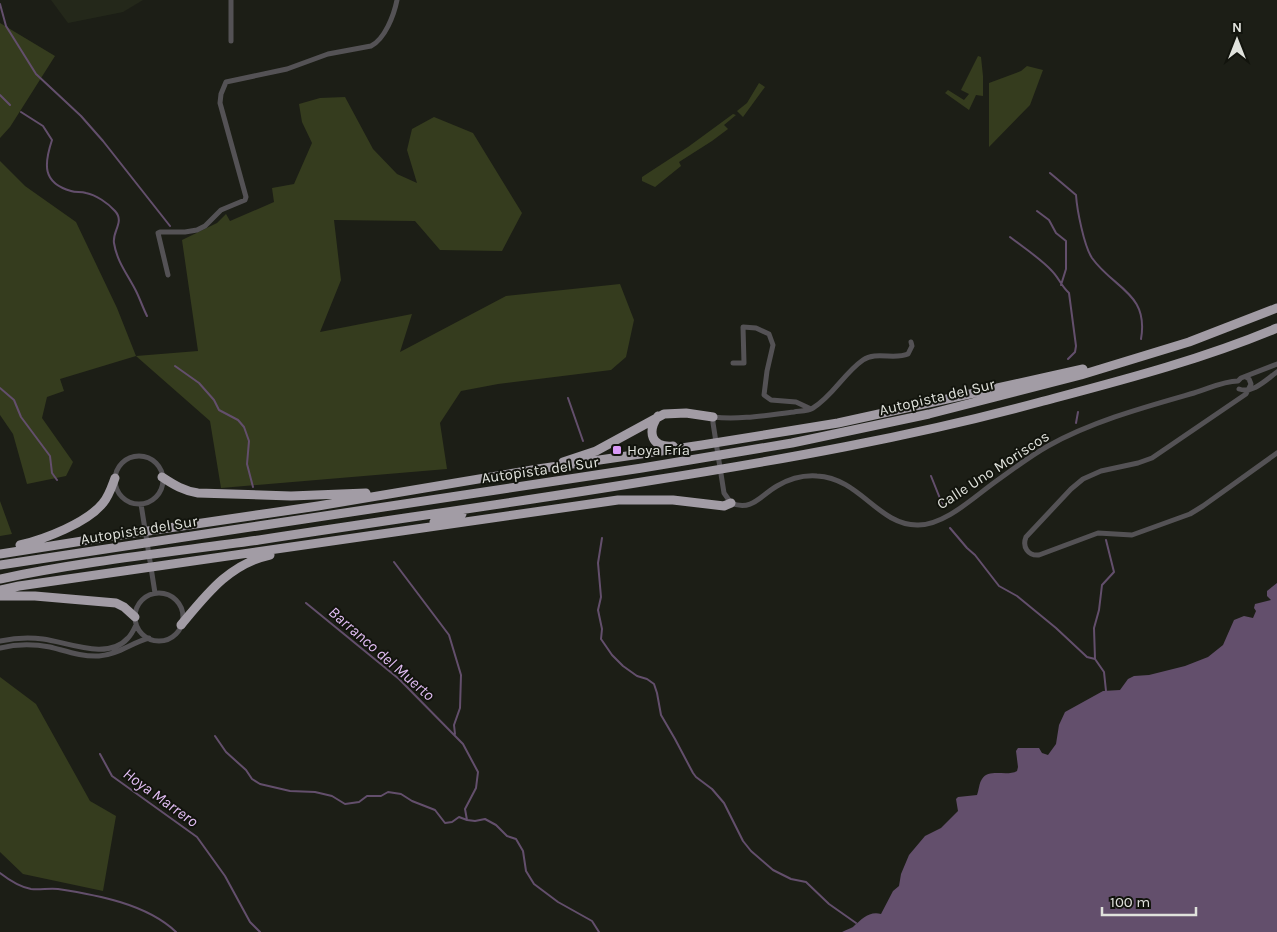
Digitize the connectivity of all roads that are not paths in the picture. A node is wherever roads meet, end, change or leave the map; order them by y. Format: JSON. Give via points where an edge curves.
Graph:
{"nodes":[{"id":1,"x":231,"y":0,"type":"edge"},
{"id":2,"x":397,"y":0,"type":"edge"},
{"id":3,"x":231,"y":41,"type":"dead end"},
{"id":4,"x":168,"y":275,"type":"dead end"},
{"id":5,"x":1277,"y":308,"type":"edge"},
{"id":6,"x":1277,"y":328,"type":"edge"},
{"id":7,"x":911,"y":342,"type":"dead end"},
{"id":8,"x":1155,"y":353,"type":"junction"},
{"id":9,"x":733,"y":363,"type":"dead end"},
{"id":10,"x":1277,"y":364,"type":"edge"},
{"id":11,"x":1277,"y":372,"type":"edge"},
{"id":12,"x":1246,"y":377,"type":"junction"},
{"id":13,"x":1238,"y":381,"type":"junction"},
{"id":14,"x":1240,"y":389,"type":"junction"},
{"id":15,"x":1248,"y":389,"type":"junction"},
{"id":16,"x":1233,"y":402,"type":"junction"},
{"id":17,"x":812,"y":409,"type":"junction"},
{"id":18,"x":658,"y":416,"type":"junction"},
{"id":19,"x":713,"y":420,"type":"junction"},
{"id":20,"x":702,"y":446,"type":"junction"},
{"id":21,"x":1277,"y":452,"type":"edge"},
{"id":22,"x":538,"y":469,"type":"junction"},
{"id":23,"x":162,"y":477,"type":"junction"},
{"id":24,"x":115,"y":478,"type":"junction"},
{"id":25,"x":402,"y":492,"type":"junction"},
{"id":26,"x":731,"y":503,"type":"junction"},
{"id":27,"x":142,"y":504,"type":"junction"},
{"id":28,"x":491,"y":505,"type":"junction"},
{"id":29,"x":400,"y":531,"type":"junction"},
{"id":30,"x":329,"y":542,"type":"junction"},
{"id":31,"x":0,"y":550,"type":"edge"},
{"id":32,"x":0,"y":554,"type":"edge"},
{"id":33,"x":0,"y":565,"type":"edge"},
{"id":34,"x":0,"y":579,"type":"edge"},
{"id":35,"x":0,"y":590,"type":"edge"},
{"id":36,"x":155,"y":593,"type":"junction"},
{"id":37,"x":0,"y":596,"type":"edge"},
{"id":38,"x":136,"y":621,"type":"junction"},
{"id":39,"x":181,"y":625,"type":"junction"},
{"id":40,"x":149,"y":638,"type":"junction"},
{"id":41,"x":0,"y":640,"type":"edge"},
{"id":42,"x":0,"y":648,"type":"edge"}],
"edges":[{"from":1,"to":3,"type":"street"},
{"from":2,"to":4,"type":"street","via":[[394,14],[377,43],[328,54],[287,69],[226,82],[220,103],[246,197],[242,202],[221,210],[197,230],[158,233]]},
{"from":5,"to":8,"type":"highway","name":"Autopista del Sur"},
{"from":6,"to":28,"type":"highway","name":"Autopista del Sur","via":[[1184,361],[1096,387],[931,430],[766,462]]},
{"from":7,"to":17,"type":"street","via":[[908,354],[870,356],[862,361]]},
{"from":8,"to":20,"type":"highway","via":[[838,423]]},
{"from":8,"to":33,"type":"highway","name":"Autopista del Sur","via":[[948,410],[792,443]]},
{"from":9,"to":17,"type":"street","via":[[744,363],[742,327],[756,328],[769,334],[773,346],[764,395],[771,400],[796,402]]},
{"from":10,"to":12,"type":"street","name":"Calle Uno Moriscos"},
{"from":11,"to":15,"type":"street"},
{"from":12,"to":13,"type":"street","name":"Calle Uno Moriscos"},
{"from":12,"to":15,"type":"street","via":[[1251,382]]},
{"from":13,"to":14,"type":"street"},
{"from":13,"to":26,"type":"street","name":"Calle Uno Moriscos","via":[[1164,401],[1076,432],[1036,454],[948,515],[928,524],[917,526],[897,520],[848,485],[819,476],[786,482],[751,505]]},
{"from":14,"to":15,"type":"street"},
{"from":14,"to":16,"type":"street"},
{"from":15,"to":16,"type":"street"},
{"from":16,"to":21,"type":"street","via":[[1152,458],[1100,471],[1083,480],[1026,537],[1026,550],[1039,555],[1098,533],[1132,535],[1177,519],[1203,506]]},
{"from":17,"to":19,"type":"street"},
{"from":18,"to":19,"type":"highway","via":[[678,413]]},
{"from":18,"to":20,"type":"highway","via":[[652,434],[657,444]]},
{"from":18,"to":22,"type":"highway","via":[[596,451]]},
{"from":19,"to":26,"type":"street","via":[[724,493]]},
{"from":20,"to":22,"type":"highway"},
{"from":22,"to":25,"type":"highway"},
{"from":23,"to":24,"type":"street","via":[[157,465],[138,457],[126,460]]},
{"from":23,"to":25,"type":"highway","via":[[187,491],[198,493],[292,496]]},
{"from":23,"to":27,"type":"street","via":[[158,495]]},
{"from":24,"to":27,"type":"street","via":[[121,497],[133,504]]},
{"from":24,"to":31,"type":"highway","via":[[105,501],[87,517],[58,532]]},
{"from":25,"to":32,"type":"highway"},
{"from":26,"to":29,"type":"highway","via":[[724,506],[673,500],[618,500]]},
{"from":27,"to":36,"type":"street"},
{"from":28,"to":29,"type":"highway"},
{"from":28,"to":34,"type":"highway","name":"Autopista del Sur"},
{"from":29,"to":30,"type":"highway"},
{"from":30,"to":35,"type":"highway"},
{"from":30,"to":39,"type":"highway","via":[[261,557],[232,571],[213,587]]},
{"from":36,"to":38,"type":"street","via":[[140,602]]},
{"from":36,"to":39,"type":"street","via":[[175,600],[182,615]]},
{"from":37,"to":38,"type":"highway","via":[[116,604],[124,607]]},
{"from":38,"to":40,"type":"street","via":[[141,633]]},
{"from":38,"to":41,"type":"street","via":[[128,639],[105,648],[88,649],[42,639]]},
{"from":39,"to":40,"type":"street","via":[[169,638]]},
{"from":40,"to":42,"type":"street","via":[[115,653],[97,656],[37,645]]}]}
